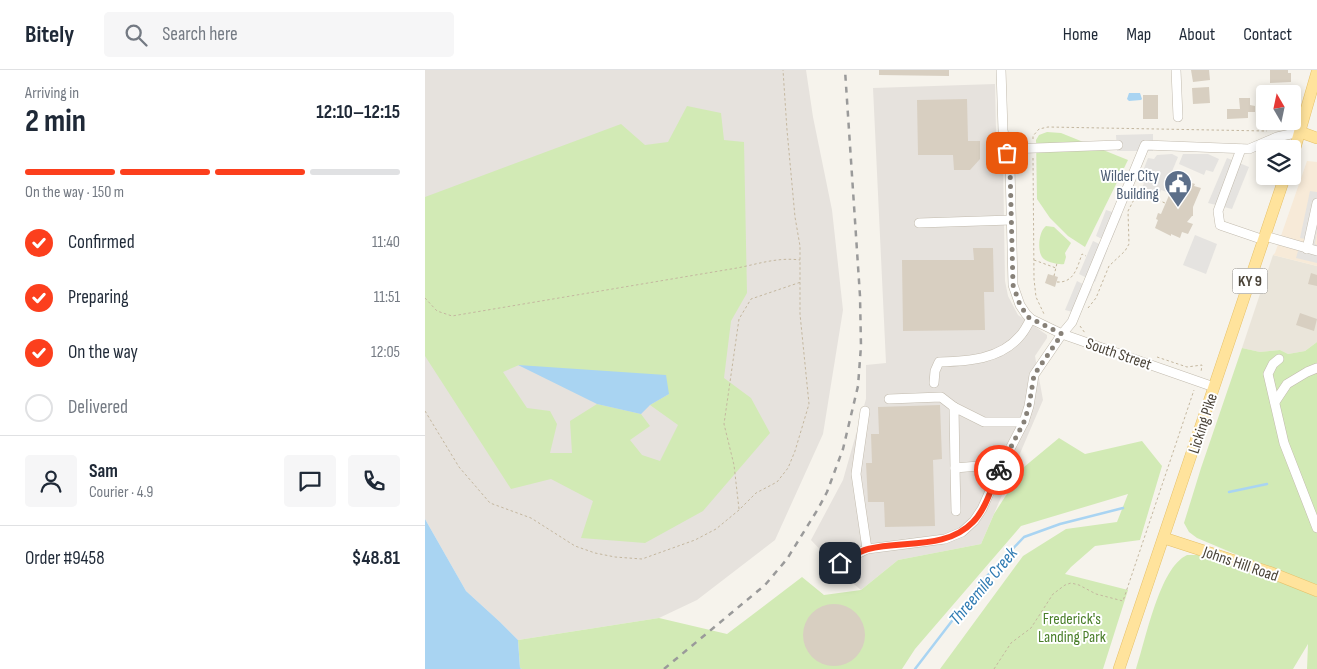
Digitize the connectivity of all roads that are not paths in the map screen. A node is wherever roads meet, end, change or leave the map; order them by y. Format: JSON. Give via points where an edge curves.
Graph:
{"nodes":[{"id":1,"x":1001,"y":70,"type":"edge"},
{"id":2,"x":1177,"y":70,"type":"edge"},
{"id":3,"x":1317,"y":72,"type":"edge"},
{"id":4,"x":1178,"y":117,"type":"dead end"},
{"id":5,"x":1300,"y":132,"type":"junction"},
{"id":6,"x":1317,"y":138,"type":"edge"},
{"id":7,"x":1298,"y":140,"type":"edge"},
{"id":8,"x":1118,"y":145,"type":"dead end"},
{"id":9,"x":1241,"y":148,"type":"junction"},
{"id":10,"x":1006,"y":149,"type":"junction"},
{"id":11,"x":1282,"y":185,"type":"edge"},
{"id":12,"x":1317,"y":203,"type":"edge"},
{"id":13,"x":1011,"y":220,"type":"junction"},
{"id":14,"x":919,"y":223,"type":"dead end"},
{"id":15,"x":1265,"y":238,"type":"junction"},
{"id":16,"x":1307,"y":249,"type":"junction"},
{"id":17,"x":1317,"y":251,"type":"edge"},
{"id":18,"x":1031,"y":320,"type":"junction"},
{"id":19,"x":1065,"y":330,"type":"junction"},
{"id":20,"x":1279,"y":359,"type":"dead end"},
{"id":21,"x":1317,"y":368,"type":"edge"},
{"id":22,"x":934,"y":383,"type":"dead end"},
{"id":23,"x":1215,"y":387,"type":"junction"},
{"id":24,"x":889,"y":400,"type":"dead end"},
{"id":25,"x":1275,"y":402,"type":"junction"},
{"id":26,"x":954,"y":407,"type":"junction"},
{"id":27,"x":865,"y":411,"type":"dead end"},
{"id":28,"x":1024,"y":422,"type":"junction"},
{"id":29,"x":1002,"y":464,"type":"junction"},
{"id":30,"x":955,"y":468,"type":"junction"},
{"id":31,"x":956,"y":511,"type":"dead end"},
{"id":32,"x":1317,"y":528,"type":"edge"},
{"id":33,"x":1164,"y":538,"type":"junction"},
{"id":34,"x":867,"y":549,"type":"junction"},
{"id":35,"x":827,"y":570,"type":"dead end"},
{"id":36,"x":1317,"y":592,"type":"edge"},
{"id":37,"x":1119,"y":669,"type":"edge"}],
"edges":[{"from":1,"to":10,"type":"street"},
{"from":2,"to":4,"type":"street"},
{"from":3,"to":5,"type":"main road"},
{"from":5,"to":6,"type":"main road"},
{"from":5,"to":7,"type":"main road"},
{"from":5,"to":9,"type":"street","via":[[1277,137],[1249,149]]},
{"from":8,"to":10,"type":"street"},
{"from":9,"to":15,"type":"street","via":[[1218,211],[1220,225]]},
{"from":9,"to":19,"type":"street","via":[[1145,145],[1072,322]]},
{"from":10,"to":13,"type":"street","via":[[1010,168]]},
{"from":11,"to":15,"type":"main road","name":"Licking Pike","number":"KY 9"},
{"from":12,"to":16,"type":"street"},
{"from":13,"to":14,"type":"street"},
{"from":13,"to":18,"type":"street","via":[[1013,285],[1020,305]]},
{"from":15,"to":16,"type":"street"},
{"from":15,"to":23,"type":"main road","name":"Licking Pike","number":"KY 9"},
{"from":16,"to":17,"type":"street"},
{"from":18,"to":19,"type":"street","name":"South Street"},
{"from":18,"to":22,"type":"street","via":[[1017,340],[993,354],[977,360],[939,362]]},
{"from":19,"to":23,"type":"street","name":"South Street"},
{"from":19,"to":28,"type":"street","via":[[1034,375]]},
{"from":20,"to":25,"type":"street","via":[[1268,374]]},
{"from":21,"to":25,"type":"street","via":[[1287,384]]},
{"from":23,"to":33,"type":"main road","name":"Licking Pike","number":"KY 9"},
{"from":24,"to":26,"type":"street","via":[[941,397]]},
{"from":25,"to":32,"type":"street","via":[[1284,444]]},
{"from":26,"to":28,"type":"street","via":[[984,422]]},
{"from":26,"to":30,"type":"street"},
{"from":27,"to":34,"type":"street","via":[[856,474]]},
{"from":28,"to":29,"type":"street"},
{"from":29,"to":30,"type":"street"},
{"from":29,"to":34,"type":"street","via":[[975,521],[962,532],[945,539]]},
{"from":30,"to":31,"type":"street"},
{"from":33,"to":36,"type":"main road","name":"Johns Hill Road"},
{"from":33,"to":37,"type":"main road","name":"Licking Pike","number":"KY 9"},
{"from":34,"to":35,"type":"street"}]}
